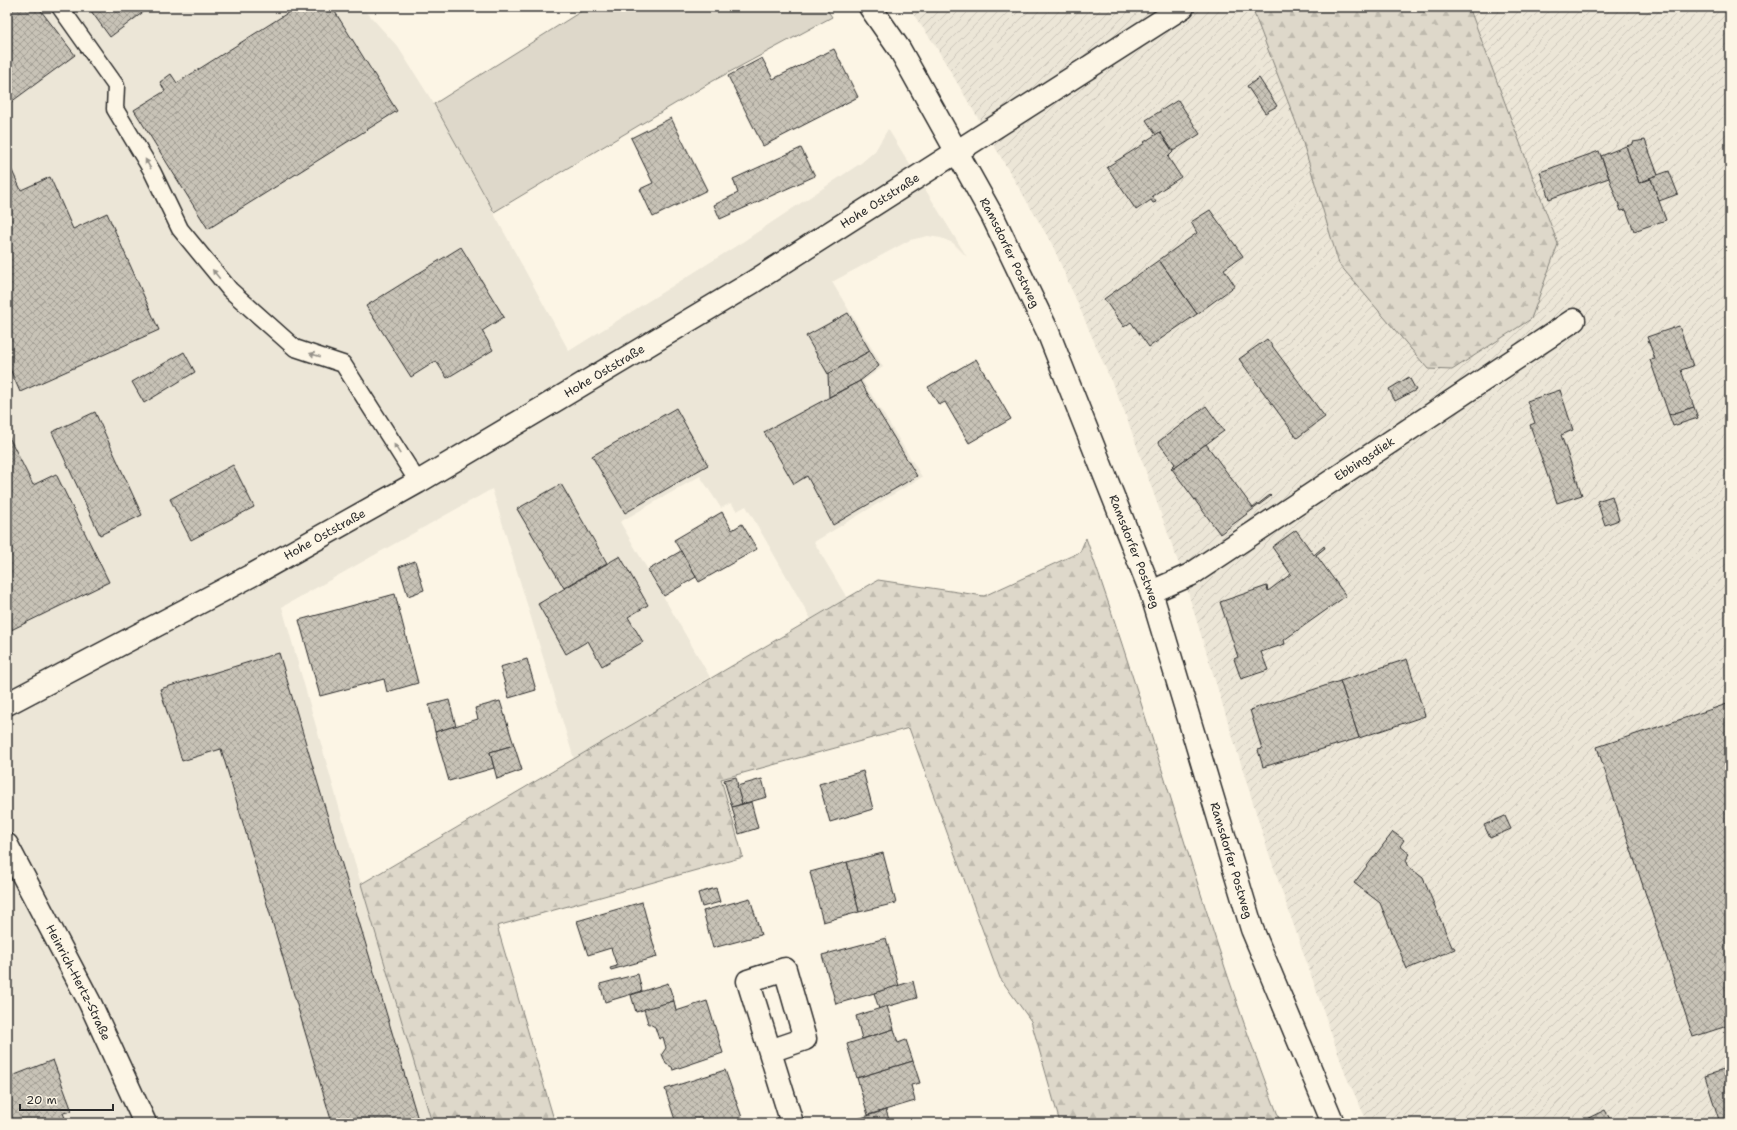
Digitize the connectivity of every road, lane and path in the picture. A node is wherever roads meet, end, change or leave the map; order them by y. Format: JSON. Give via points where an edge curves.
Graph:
{"nodes":[{"id":1,"x":60,"y":7,"type":"edge"},
{"id":2,"x":870,"y":7,"type":"edge"},
{"id":3,"x":1183,"y":7,"type":"edge"},
{"id":4,"x":957,"y":151,"type":"junction"},
{"id":5,"x":1574,"y":320,"type":"dead end"},
{"id":6,"x":418,"y":482,"type":"junction"},
{"id":7,"x":1151,"y":592,"type":"junction"},
{"id":8,"x":7,"y":704,"type":"edge"},
{"id":9,"x":7,"y":845,"type":"edge"},
{"id":10,"x":770,"y":1051,"type":"dead end"},
{"id":11,"x":145,"y":1123,"type":"edge"},
{"id":12,"x":792,"y":1123,"type":"edge"},
{"id":13,"x":1333,"y":1123,"type":"edge"}],
"edges":[{"from":6,"to":1,"type":"lane","one_way":true,"via":[[343,364],[296,348],[230,290],[180,229],[152,171],[115,109],[116,86]]},
{"from":2,"to":4,"type":"street","name":"Ramsdorfer Postweg","via":[[900,50]]},
{"from":3,"to":4,"type":"street","name":"Hohe Oststraße"},
{"from":4,"to":6,"type":"street","name":"Hohe Oststraße","via":[[753,282]]},
{"from":4,"to":7,"type":"street","name":"Ramsdorfer Postweg","via":[[993,217],[1048,332]]},
{"from":5,"to":7,"type":"street","name":"Ebbingsdiek","via":[[1190,575]]},
{"from":6,"to":8,"type":"street","name":"Hohe Oststraße","via":[[254,574]]},
{"from":7,"to":13,"type":"street","name":"Ramsdorfer Postweg","via":[[1252,929]]},
{"from":9,"to":11,"type":"street","name":"Heinrich-Hertz-Straße","via":[[90,1003]]},
{"from":10,"to":12,"type":"street"}]}
